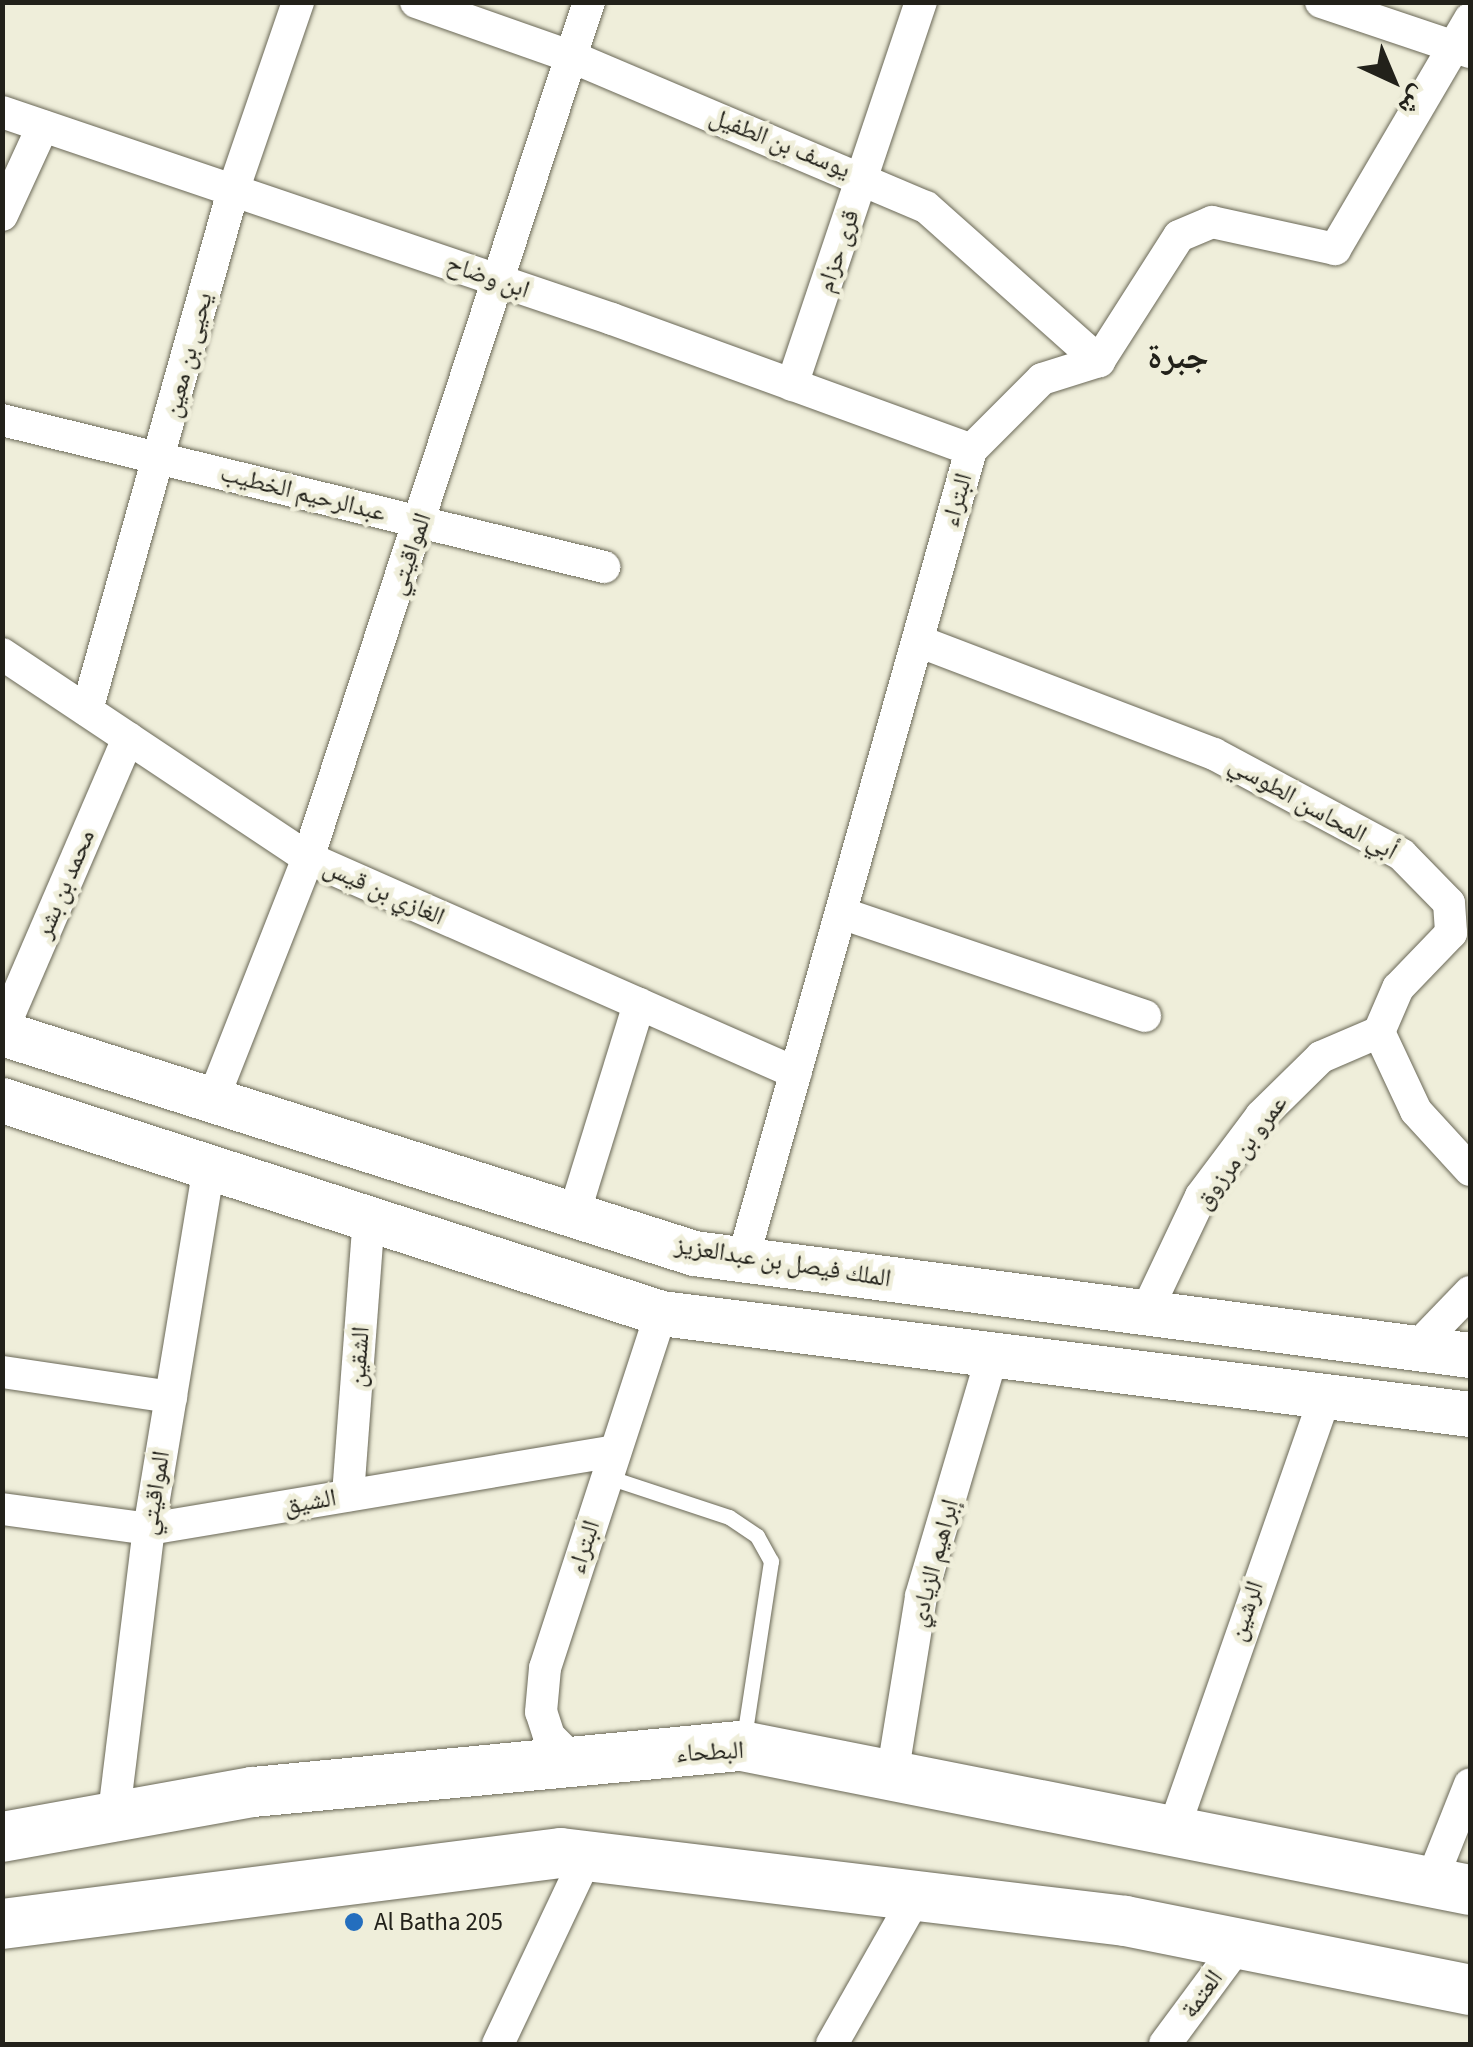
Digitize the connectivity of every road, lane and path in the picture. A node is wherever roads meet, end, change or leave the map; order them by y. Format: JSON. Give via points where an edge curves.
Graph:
{"nodes":[{"id":1,"x":298,"y":2,"type":"edge"},
{"id":2,"x":416,"y":2,"type":"edge"},
{"id":3,"x":589,"y":2,"type":"edge"},
{"id":4,"x":921,"y":2,"type":"edge"},
{"id":5,"x":1321,"y":2,"type":"edge"},
{"id":6,"x":1466,"y":39,"type":"edge"},
{"id":7,"x":572,"y":57,"type":"junction"},
{"id":8,"x":2,"y":112,"type":"edge"},
{"id":9,"x":44,"y":126,"type":"junction"},
{"id":10,"x":862,"y":177,"type":"junction"},
{"id":11,"x":233,"y":190,"type":"junction"},
{"id":12,"x":2,"y":215,"type":"edge"},
{"id":13,"x":502,"y":282,"type":"junction"},
{"id":14,"x":1099,"y":361,"type":"junction"},
{"id":15,"x":792,"y":385,"type":"junction"},
{"id":16,"x":2,"y":420,"type":"edge"},
{"id":17,"x":972,"y":450,"type":"junction"},
{"id":18,"x":160,"y":458,"type":"junction"},
{"id":19,"x":421,"y":522,"type":"junction"},
{"id":20,"x":604,"y":567,"type":"dead end"},
{"id":21,"x":918,"y":640,"type":"junction"},
{"id":22,"x":2,"y":654,"type":"edge"},
{"id":23,"x":87,"y":710,"type":"junction"},
{"id":24,"x":128,"y":738,"type":"junction"},
{"id":25,"x":308,"y":858,"type":"junction"},
{"id":26,"x":840,"y":912,"type":"junction"},
{"id":27,"x":639,"y":1004,"type":"junction"},
{"id":28,"x":1145,"y":1016,"type":"dead end"},
{"id":29,"x":2,"y":1032,"type":"edge"},
{"id":30,"x":1379,"y":1032,"type":"junction"},
{"id":31,"x":796,"y":1073,"type":"junction"},
{"id":32,"x":213,"y":1099,"type":"junction"},
{"id":33,"x":3,"y":1102,"type":"edge"},
{"id":34,"x":209,"y":1167,"type":"junction"},
{"id":35,"x":1470,"y":1170,"type":"edge"},
{"id":36,"x":574,"y":1214,"type":"junction"},
{"id":37,"x":370,"y":1218,"type":"junction"},
{"id":38,"x":743,"y":1259,"type":"junction"},
{"id":39,"x":1470,"y":1292,"type":"edge"},
{"id":40,"x":661,"y":1312,"type":"junction"},
{"id":41,"x":1146,"y":1312,"type":"junction"},
{"id":42,"x":1416,"y":1348,"type":"junction"},
{"id":43,"x":993,"y":1353,"type":"junction"},
{"id":44,"x":1470,"y":1355,"type":"edge"},
{"id":45,"x":2,"y":1372,"type":"edge"},
{"id":46,"x":1326,"y":1394,"type":"junction"},
{"id":47,"x":171,"y":1397,"type":"junction"},
{"id":48,"x":1470,"y":1414,"type":"edge"},
{"id":49,"x":612,"y":1464,"type":"junction"},
{"id":50,"x":348,"y":1495,"type":"junction"},
{"id":51,"x":2,"y":1510,"type":"edge"},
{"id":52,"x":149,"y":1529,"type":"junction"},
{"id":53,"x":742,"y":1746,"type":"junction"},
{"id":54,"x":591,"y":1761,"type":"junction"},
{"id":55,"x":892,"y":1776,"type":"junction"},
{"id":56,"x":1470,"y":1784,"type":"edge"},
{"id":57,"x":112,"y":1821,"type":"junction"},
{"id":58,"x":1174,"y":1831,"type":"junction"},
{"id":59,"x":2,"y":1837,"type":"edge"},
{"id":60,"x":588,"y":1856,"type":"junction"},
{"id":61,"x":1451,"y":1886,"type":"edge"},
{"id":62,"x":916,"y":1896,"type":"junction"},
{"id":63,"x":2,"y":1924,"type":"edge"},
{"id":64,"x":1239,"y":1944,"type":"junction"},
{"id":65,"x":1470,"y":1990,"type":"edge"},
{"id":66,"x":498,"y":2044,"type":"edge"},
{"id":67,"x":832,"y":2044,"type":"edge"},
{"id":68,"x":1164,"y":2044,"type":"edge"}],
"edges":[{"from":1,"to":11,"type":"street","name":"يحيى بن معين"},
{"from":2,"to":7,"type":"street","name":"يوسف بن الطفيل"},
{"from":3,"to":7,"type":"street","name":"المواقيتي"},
{"from":4,"to":10,"type":"street","name":"قرى حزام"},
{"from":5,"to":6,"type":"street"},
{"from":6,"to":14,"type":"street","via":[[1335,249],[1212,222],[1178,236]]},
{"from":7,"to":10,"type":"street","name":"يوسف بن الطفيل"},
{"from":7,"to":13,"type":"street","name":"المواقيتي"},
{"from":8,"to":9,"type":"street","name":"ابن وضاح"},
{"from":9,"to":11,"type":"street","name":"ابن وضاح"},
{"from":9,"to":12,"type":"street"},
{"from":10,"to":14,"type":"street","name":"يوسف بن الطفيل","via":[[926,207]]},
{"from":10,"to":15,"type":"street","name":"قرى حزام"},
{"from":11,"to":13,"type":"street","name":"ابن وضاح"},
{"from":11,"to":18,"type":"street","name":"يحيى بن معين"},
{"from":13,"to":15,"type":"street","name":"ابن وضاح"},
{"from":13,"to":19,"type":"street","name":"المواقيتي"},
{"from":14,"to":17,"type":"street","name":"البتراء","via":[[1042,379]]},
{"from":15,"to":17,"type":"street","name":"ابن وضاح"},
{"from":16,"to":18,"type":"street","name":"عبدالرحيم الخطيب"},
{"from":17,"to":21,"type":"street","name":"البتراء"},
{"from":18,"to":19,"type":"street","name":"عبدالرحيم الخطيب"},
{"from":18,"to":23,"type":"street","name":"يحيى بن معين"},
{"from":19,"to":20,"type":"street","name":"عبدالرحيم الخطيب"},
{"from":19,"to":25,"type":"street","name":"المواقيتي"},
{"from":21,"to":26,"type":"street","name":"البتراء"},
{"from":21,"to":30,"type":"street","name":"أبي المحاسن الطوسي","via":[[1214,754],[1402,855],[1449,903],[1451,933],[1398,988]]},
{"from":22,"to":23,"type":"street","name":"الغازي بن قيس"},
{"from":23,"to":24,"type":"street","name":"الغازي بن قيس"},
{"from":24,"to":25,"type":"street","name":"الغازي بن قيس"},
{"from":24,"to":29,"type":"street","name":"محمد بن بشر"},
{"from":25,"to":27,"type":"street","name":"الغازي بن قيس"},
{"from":25,"to":32,"type":"street","name":"المواقيتي"},
{"from":26,"to":28,"type":"street"},
{"from":26,"to":31,"type":"street","name":"البتراء"},
{"from":27,"to":31,"type":"street","name":"الغازي بن قيس"},
{"from":27,"to":36,"type":"street"},
{"from":29,"to":32,"type":"street","name":"الملك فيصل بن عبدالعزيز"},
{"from":30,"to":35,"type":"street","via":[[1416,1111]]},
{"from":30,"to":41,"type":"street","name":"عمرو بن مرزوق","via":[[1321,1057],[1262,1116],[1201,1196]]},
{"from":31,"to":38,"type":"street","name":"البتراء"},
{"from":32,"to":36,"type":"street","name":"الملك فيصل بن عبدالعزيز"},
{"from":33,"to":34,"type":"street"},
{"from":34,"to":37,"type":"street"},
{"from":34,"to":47,"type":"street","name":"المواقيتي"},
{"from":36,"to":38,"type":"street","name":"الملك فيصل بن عبدالعزيز","via":[[694,1253]]},
{"from":37,"to":40,"type":"street"},
{"from":37,"to":50,"type":"street","name":"الشقين"},
{"from":38,"to":41,"type":"street","name":"الملك فيصل بن عبدالعزيز"},
{"from":39,"to":42,"type":"street"},
{"from":40,"to":43,"type":"street"},
{"from":40,"to":49,"type":"street","name":"البتراء"},
{"from":41,"to":42,"type":"street","name":"الملك فيصل بن عبدالعزيز"},
{"from":42,"to":44,"type":"street","name":"الملك فيصل بن عبدالعزيز"},
{"from":43,"to":46,"type":"street"},
{"from":43,"to":55,"type":"street","name":"إبراهيم الزيادي","via":[[920,1596]]},
{"from":45,"to":47,"type":"street"},
{"from":46,"to":48,"type":"street"},
{"from":46,"to":58,"type":"street","name":"الرشين"},
{"from":47,"to":52,"type":"street","name":"المواقيتي"},
{"from":49,"to":50,"type":"street","name":"الشيق"},
{"from":49,"to":53,"type":"lane","via":[[729,1517],[757,1536],[770,1561]]},
{"from":49,"to":54,"type":"street","name":"البتراء","via":[[544,1668],[541,1712],[549,1736],[565,1752]]},
{"from":50,"to":52,"type":"street","name":"الشيق"},
{"from":51,"to":52,"type":"street","name":"الشيق"},
{"from":52,"to":57,"type":"street","name":"المواقيتي"},
{"from":53,"to":54,"type":"main road","name":"البطحاء"},
{"from":53,"to":55,"type":"main road","name":"البطحاء"},
{"from":54,"to":57,"type":"main road","name":"البطحاء","via":[[253,1792]]},
{"from":55,"to":58,"type":"main road","name":"البطحاء"},
{"from":56,"to":61,"type":"street"},
{"from":57,"to":59,"type":"main road","name":"البطحاء"},
{"from":58,"to":61,"type":"main road","name":"البطحاء"},
{"from":60,"to":62,"type":"main road"},
{"from":60,"to":63,"type":"main road","via":[[561,1853]]},
{"from":60,"to":66,"type":"street"},
{"from":62,"to":64,"type":"main road","via":[[1125,1921]]},
{"from":62,"to":67,"type":"street"},
{"from":64,"to":65,"type":"main road"},
{"from":64,"to":68,"type":"street","name":"العتمة"}]}
